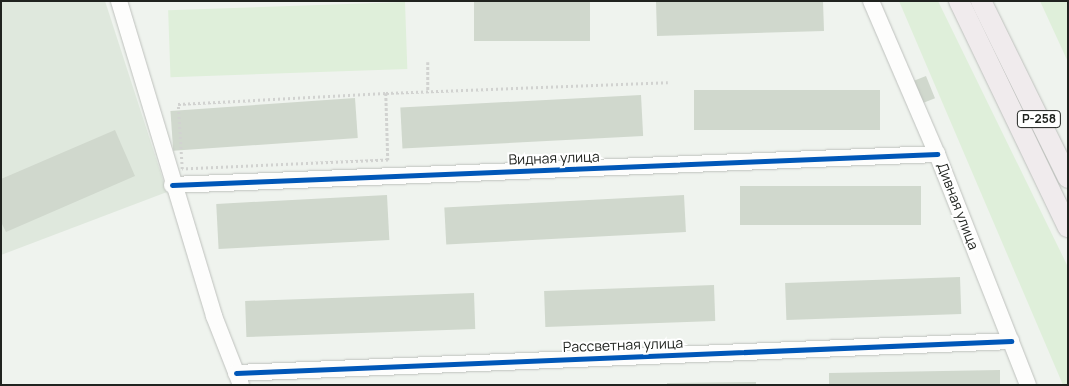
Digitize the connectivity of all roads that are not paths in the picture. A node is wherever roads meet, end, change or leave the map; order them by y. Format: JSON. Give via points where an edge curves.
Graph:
{"nodes":[{"id":1,"x":119,"y":1,"type":"edge"},
{"id":2,"x":871,"y":1,"type":"edge"},
{"id":3,"x":959,"y":1,"type":"edge"},
{"id":4,"x":981,"y":1,"type":"edge"},
{"id":5,"x":937,"y":154,"type":"junction"},
{"id":6,"x":1068,"y":178,"type":"edge"},
{"id":7,"x":172,"y":185,"type":"junction"},
{"id":8,"x":1068,"y":227,"type":"edge"},
{"id":9,"x":1011,"y":341,"type":"junction"},
{"id":10,"x":239,"y":379,"type":"edge"},
{"id":11,"x":1028,"y":385,"type":"edge"}],
"edges":[{"from":1,"to":7,"type":"street"},
{"from":2,"to":5,"type":"street","name":"Дивная улица"},
{"from":3,"to":8,"type":"main road"},
{"from":4,"to":6,"type":"main road","number":"Р-258"},
{"from":5,"to":7,"type":"street","name":"Видная улица"},
{"from":5,"to":9,"type":"street","name":"Дивная улица"},
{"from":7,"to":10,"type":"street","via":[[214,316]]},
{"from":9,"to":10,"type":"street","name":"Рассветная улица"},
{"from":9,"to":11,"type":"street","name":"Дивная улица"}]}
